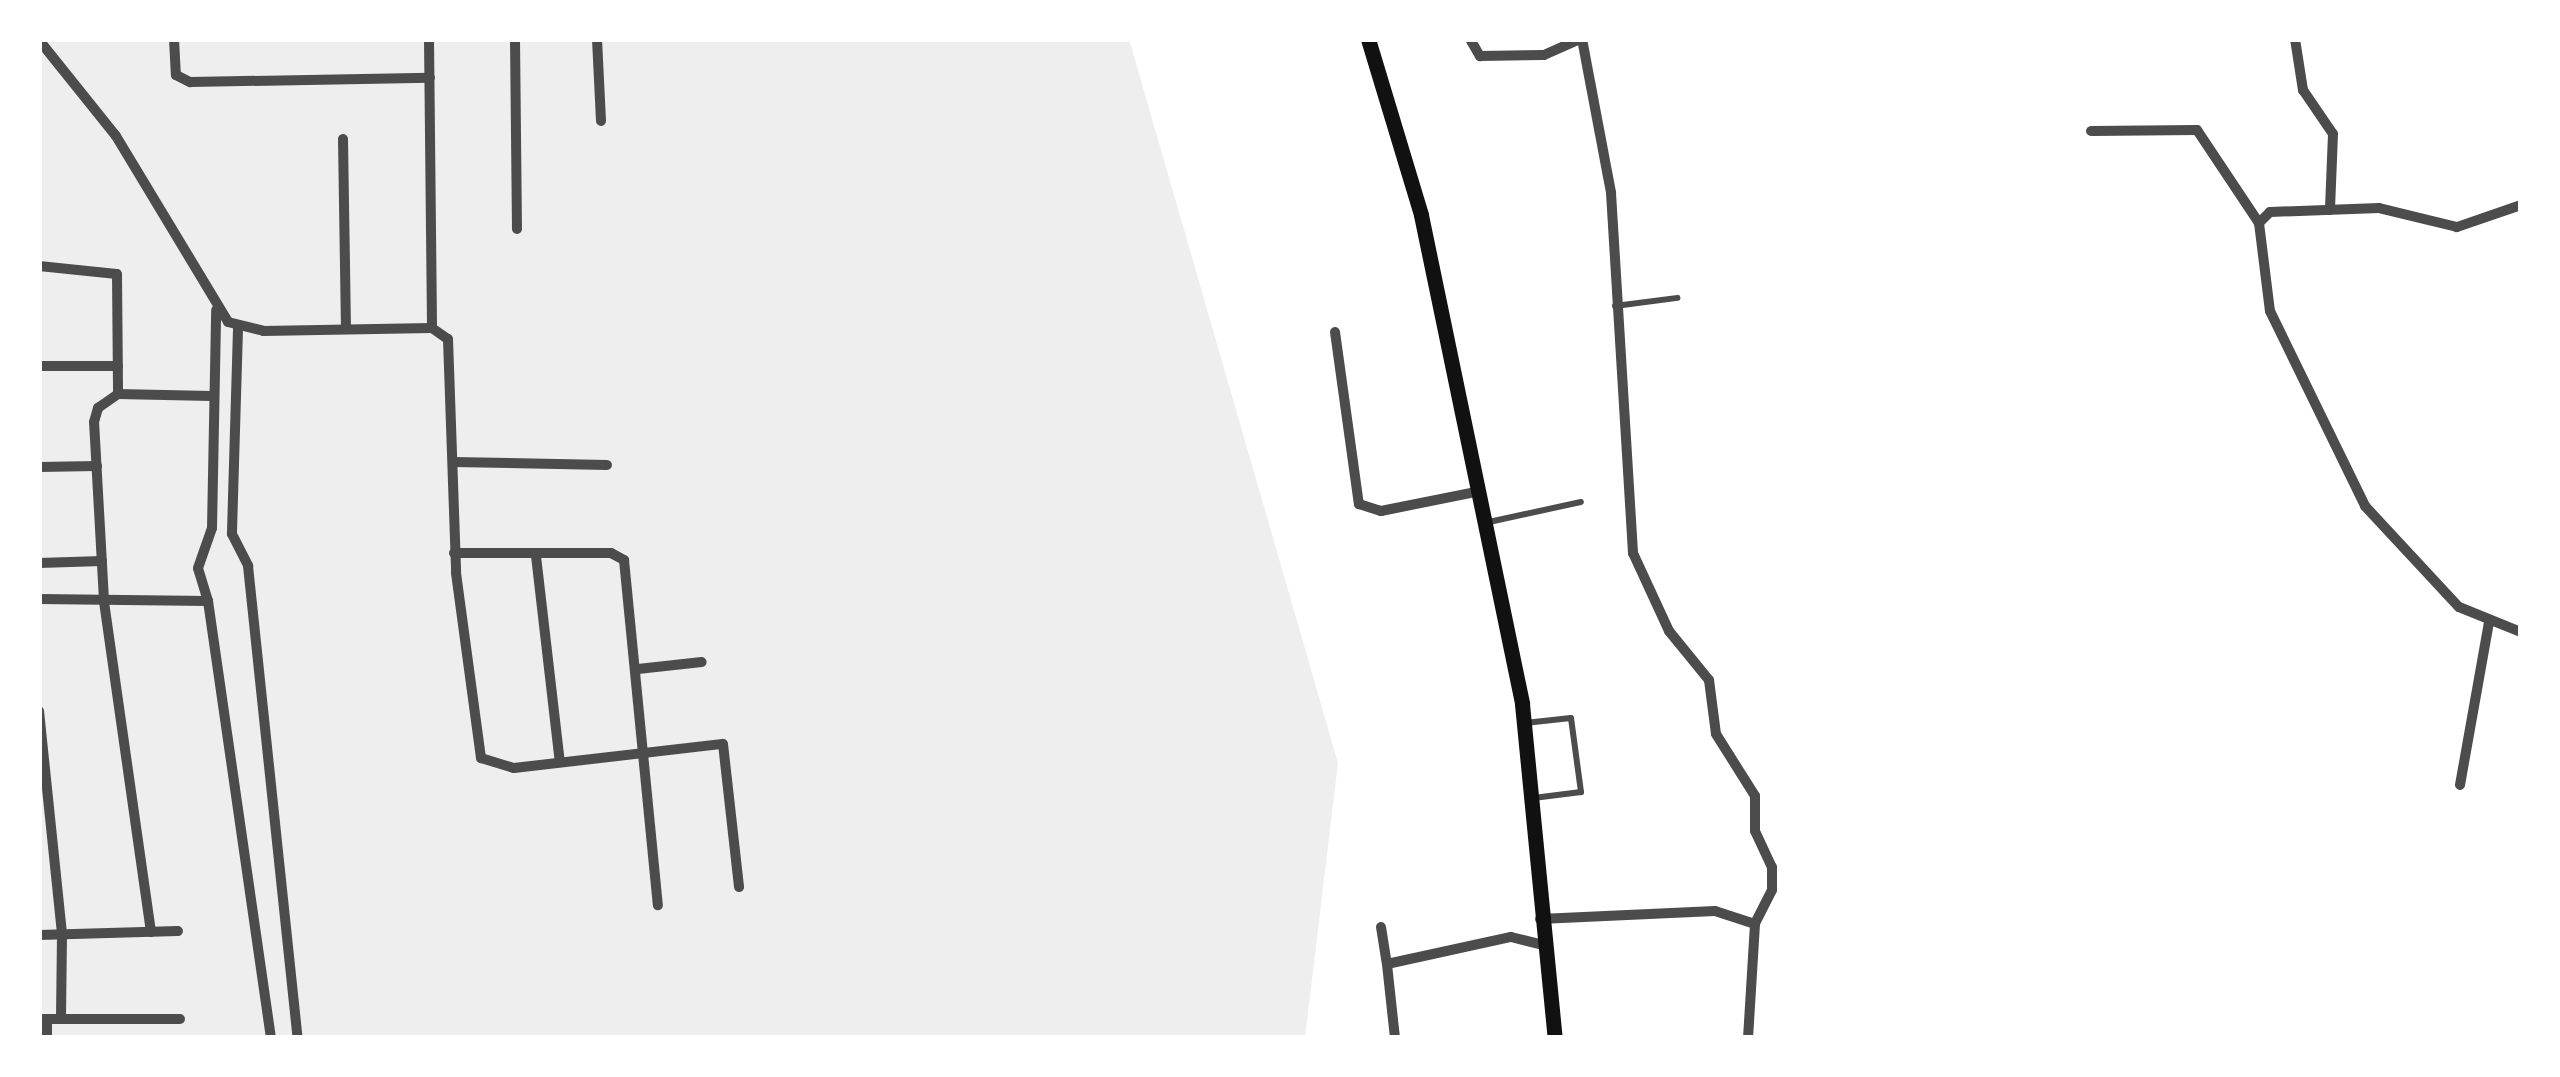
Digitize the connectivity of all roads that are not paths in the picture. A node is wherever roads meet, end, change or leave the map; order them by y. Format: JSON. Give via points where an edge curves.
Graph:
{"nodes":[{"id":1,"x":174,"y":39,"type":"edge"},
{"id":2,"x":429,"y":39,"type":"edge"},
{"id":3,"x":515,"y":39,"type":"edge"},
{"id":4,"x":597,"y":39,"type":"edge"},
{"id":5,"x":1368,"y":39,"type":"edge"},
{"id":6,"x":1469,"y":39,"type":"edge"},
{"id":7,"x":1581,"y":39,"type":"edge"},
{"id":8,"x":2295,"y":39,"type":"edge"},
{"id":9,"x":39,"y":40,"type":"edge"},
{"id":10,"x":430,"y":78,"type":"junction"},
{"id":11,"x":602,"y":121,"type":"dead end"},
{"id":12,"x":2091,"y":131,"type":"dead end"},
{"id":13,"x":343,"y":139,"type":"dead end"},
{"id":14,"x":2521,"y":206,"type":"edge"},
{"id":15,"x":2330,"y":210,"type":"junction"},
{"id":16,"x":2259,"y":223,"type":"junction"},
{"id":17,"x":517,"y":229,"type":"dead end"},
{"id":18,"x":39,"y":266,"type":"edge"},
{"id":19,"x":1677,"y":298,"type":"dead end"},
{"id":20,"x":1614,"y":306,"type":"junction"},
{"id":21,"x":216,"y":310,"type":"junction"},
{"id":22,"x":432,"y":328,"type":"junction"},
{"id":23,"x":238,"y":329,"type":"junction"},
{"id":24,"x":346,"y":329,"type":"junction"},
{"id":25,"x":1335,"y":332,"type":"dead end"},
{"id":26,"x":39,"y":366,"type":"edge"},
{"id":27,"x":118,"y":366,"type":"junction"},
{"id":28,"x":118,"y":394,"type":"junction"},
{"id":29,"x":211,"y":396,"type":"junction"},
{"id":30,"x":453,"y":462,"type":"junction"},
{"id":31,"x":608,"y":465,"type":"dead end"},
{"id":32,"x":97,"y":466,"type":"junction"},
{"id":33,"x":39,"y":467,"type":"edge"},
{"id":34,"x":1480,"y":490,"type":"junction"},
{"id":35,"x":1581,"y":502,"type":"dead end"},
{"id":36,"x":1486,"y":523,"type":"junction"},
{"id":37,"x":454,"y":553,"type":"junction"},
{"id":38,"x":536,"y":556,"type":"junction"},
{"id":39,"x":101,"y":561,"type":"junction"},
{"id":40,"x":39,"y":562,"type":"edge"},
{"id":41,"x":39,"y":599,"type":"edge"},
{"id":42,"x":104,"y":600,"type":"junction"},
{"id":43,"x":208,"y":601,"type":"junction"},
{"id":44,"x":2489,"y":623,"type":"junction"},
{"id":45,"x":2521,"y":632,"type":"edge"},
{"id":46,"x":702,"y":662,"type":"dead end"},
{"id":47,"x":638,"y":669,"type":"junction"},
{"id":48,"x":39,"y":711,"type":"edge"},
{"id":49,"x":1526,"y":723,"type":"junction"},
{"id":50,"x":647,"y":751,"type":"junction"},
{"id":51,"x":560,"y":762,"type":"junction"},
{"id":52,"x":42,"y":766,"type":"edge"},
{"id":53,"x":2460,"y":785,"type":"dead end"},
{"id":54,"x":1533,"y":798,"type":"junction"},
{"id":55,"x":39,"y":844,"type":"edge"},
{"id":56,"x":55,"y":844,"type":"junction"},
{"id":57,"x":740,"y":887,"type":"dead end"},
{"id":58,"x":658,"y":905,"type":"dead end"},
{"id":59,"x":1540,"y":920,"type":"junction"},
{"id":60,"x":1755,"y":924,"type":"junction"},
{"id":61,"x":1381,"y":927,"type":"dead end"},
{"id":62,"x":178,"y":931,"type":"dead end"},
{"id":63,"x":151,"y":932,"type":"junction"},
{"id":64,"x":39,"y":935,"type":"edge"},
{"id":65,"x":62,"y":935,"type":"junction"},
{"id":66,"x":1544,"y":945,"type":"junction"},
{"id":67,"x":1387,"y":964,"type":"junction"},
{"id":68,"x":61,"y":1018,"type":"junction"},
{"id":69,"x":43,"y":1019,"type":"edge"},
{"id":70,"x":180,"y":1019,"type":"dead end"},
{"id":71,"x":46,"y":1038,"type":"edge"},
{"id":72,"x":272,"y":1038,"type":"edge"},
{"id":73,"x":298,"y":1038,"type":"edge"},
{"id":74,"x":1395,"y":1038,"type":"edge"},
{"id":75,"x":1555,"y":1038,"type":"edge"},
{"id":76,"x":1748,"y":1038,"type":"edge"}],
"edges":[{"from":1,"to":10,"type":"street","via":[[176,75],[190,82]]},
{"from":2,"to":10,"type":"street"},
{"from":3,"to":17,"type":"street"},
{"from":4,"to":11,"type":"street"},
{"from":5,"to":34,"type":"main road","via":[[1421,215]]},
{"from":6,"to":7,"type":"street","via":[[1480,56],[1544,55]]},
{"from":7,"to":20,"type":"street","via":[[1611,193]]},
{"from":8,"to":15,"type":"street","via":[[2303,90],[2333,134]]},
{"from":9,"to":21,"type":"street","via":[[160,202]]},
{"from":10,"to":22,"type":"street"},
{"from":12,"to":16,"type":"street","via":[[2197,130]]},
{"from":13,"to":24,"type":"street"},
{"from":14,"to":15,"type":"street","via":[[2457,227],[2392,209]]},
{"from":15,"to":16,"type":"street","via":[[2270,212]]},
{"from":16,"to":44,"type":"street","via":[[2270,311],[2351,484],[2419,568]]},
{"from":18,"to":27,"type":"street","via":[[117,274]]},
{"from":19,"to":20,"type":"lane"},
{"from":20,"to":60,"type":"street","via":[[1633,553],[1669,631],[1709,680],[1716,734],[1757,801],[1755,831],[1772,867],[1772,890]]},
{"from":21,"to":23,"type":"street"},
{"from":21,"to":29,"type":"street"},
{"from":22,"to":24,"type":"street"},
{"from":22,"to":30,"type":"street","via":[[448,339]]},
{"from":23,"to":24,"type":"street"},
{"from":23,"to":73,"type":"street","via":[[232,534],[250,579]]},
{"from":25,"to":34,"type":"street","via":[[1359,504],[1381,511]]},
{"from":26,"to":27,"type":"street"},
{"from":27,"to":28,"type":"street"},
{"from":28,"to":29,"type":"street"},
{"from":28,"to":32,"type":"street","via":[[98,408]]},
{"from":29,"to":43,"type":"street","via":[[212,528],[198,568]]},
{"from":30,"to":31,"type":"street"},
{"from":30,"to":37,"type":"street"},
{"from":32,"to":33,"type":"street"},
{"from":32,"to":39,"type":"street"},
{"from":34,"to":36,"type":"main road"},
{"from":35,"to":36,"type":"lane"},
{"from":36,"to":49,"type":"main road"},
{"from":37,"to":38,"type":"street"},
{"from":37,"to":51,"type":"street","via":[[482,758],[502,768]]},
{"from":38,"to":47,"type":"street","via":[[611,553],[624,560]]},
{"from":38,"to":51,"type":"street"},
{"from":39,"to":40,"type":"street"},
{"from":39,"to":42,"type":"street"},
{"from":41,"to":42,"type":"street"},
{"from":42,"to":43,"type":"street"},
{"from":42,"to":63,"type":"street"},
{"from":43,"to":72,"type":"street"},
{"from":44,"to":45,"type":"street"},
{"from":44,"to":53,"type":"street"},
{"from":46,"to":47,"type":"street"},
{"from":47,"to":50,"type":"street"},
{"from":48,"to":52,"type":"street"},
{"from":49,"to":54,"type":"main road"},
{"from":49,"to":54,"type":"lane","via":[[1570,718],[1581,792]]},
{"from":50,"to":51,"type":"street"},
{"from":50,"to":57,"type":"street","via":[[717,742],[728,749]]},
{"from":50,"to":58,"type":"street"},
{"from":52,"to":56,"type":"street"},
{"from":54,"to":59,"type":"main road"},
{"from":55,"to":56,"type":"street"},
{"from":56,"to":65,"type":"street"},
{"from":59,"to":60,"type":"street","via":[[1714,911]]},
{"from":59,"to":66,"type":"main road"},
{"from":60,"to":76,"type":"street"},
{"from":61,"to":67,"type":"street"},
{"from":62,"to":63,"type":"street"},
{"from":63,"to":65,"type":"street"},
{"from":64,"to":65,"type":"street"},
{"from":65,"to":68,"type":"street"},
{"from":66,"to":67,"type":"street","via":[[1511,937]]},
{"from":66,"to":75,"type":"main road"},
{"from":67,"to":74,"type":"street"},
{"from":68,"to":69,"type":"street"},
{"from":68,"to":70,"type":"street"},
{"from":69,"to":71,"type":"street"}]}
